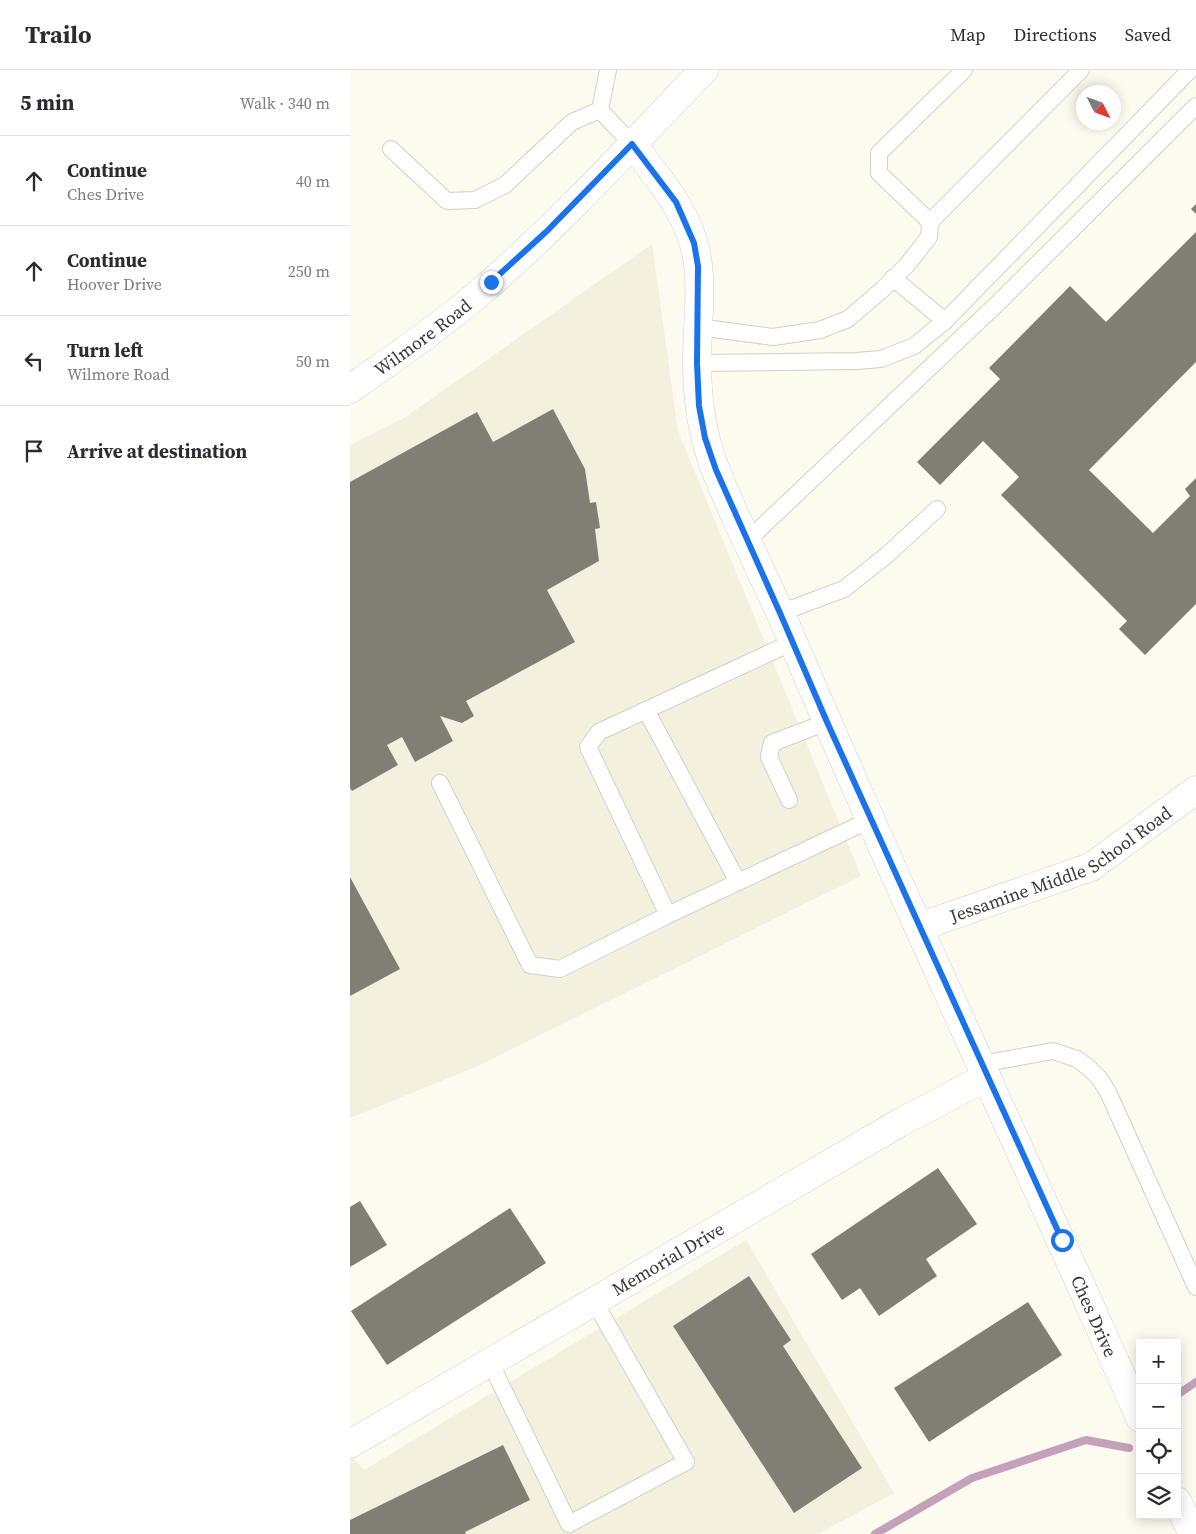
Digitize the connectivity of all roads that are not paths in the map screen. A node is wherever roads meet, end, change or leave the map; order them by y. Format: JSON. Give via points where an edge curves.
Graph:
{"nodes":[{"id":1,"x":608,"y":70,"type":"edge"},
{"id":2,"x":704,"y":70,"type":"edge"},
{"id":3,"x":964,"y":70,"type":"edge"},
{"id":4,"x":1081,"y":70,"type":"edge"},
{"id":5,"x":1190,"y":70,"type":"edge"},
{"id":6,"x":1196,"y":106,"type":"edge"},
{"id":7,"x":600,"y":110,"type":"junction"},
{"id":8,"x":632,"y":144,"type":"junction"},
{"id":9,"x":391,"y":148,"type":"dead end"},
{"id":10,"x":930,"y":222,"type":"junction"},
{"id":11,"x":894,"y":278,"type":"junction"},
{"id":12,"x":945,"y":321,"type":"junction"},
{"id":13,"x":698,"y":327,"type":"junction"},
{"id":14,"x":697,"y":363,"type":"junction"},
{"id":15,"x":350,"y":389,"type":"edge"},
{"id":16,"x":937,"y":509,"type":"dead end"},
{"id":17,"x":747,"y":541,"type":"junction"},
{"id":18,"x":780,"y":613,"type":"junction"},
{"id":19,"x":793,"y":642,"type":"junction"},
{"id":20,"x":646,"y":710,"type":"junction"},
{"id":21,"x":827,"y":722,"type":"junction"},
{"id":22,"x":440,"y":783,"type":"dead end"},
{"id":23,"x":1196,"y":790,"type":"edge"},
{"id":24,"x":789,"y":800,"type":"dead end"},
{"id":25,"x":872,"y":819,"type":"junction"},
{"id":26,"x":738,"y":882,"type":"junction"},
{"id":27,"x":668,"y":915,"type":"junction"},
{"id":28,"x":919,"y":927,"type":"junction"},
{"id":29,"x":984,"y":1070,"type":"junction"},
{"id":30,"x":1196,"y":1287,"type":"edge"},
{"id":31,"x":594,"y":1301,"type":"junction"},
{"id":32,"x":490,"y":1362,"type":"junction"},
{"id":33,"x":1136,"y":1409,"type":"edge"},
{"id":34,"x":350,"y":1444,"type":"edge"},
{"id":35,"x":1181,"y":1509,"type":"edge"},
{"id":36,"x":1193,"y":1534,"type":"edge"}],
"edges":[{"from":1,"to":7,"type":"lane"},
{"from":2,"to":8,"type":"street","name":"Wilmore Road"},
{"from":3,"to":10,"type":"lane","via":[[879,153],[880,173]]},
{"from":4,"to":10,"type":"lane"},
{"from":5,"to":12,"type":"lane"},
{"from":6,"to":17,"type":"lane","via":[[999,302]]},
{"from":7,"to":8,"type":"lane"},
{"from":7,"to":9,"type":"lane","via":[[572,122],[505,185],[475,200],[447,201]]},
{"from":8,"to":13,"type":"street","name":"Ches Drive","via":[[676,202],[694,243],[698,266]]},
{"from":8,"to":15,"type":"street","name":"Wilmore Road","via":[[547,231],[491,282],[409,348]]},
{"from":10,"to":11,"type":"lane","via":[[929,238]]},
{"from":11,"to":12,"type":"lane"},
{"from":11,"to":13,"type":"lane","via":[[848,319],[820,330],[773,337]]},
{"from":12,"to":14,"type":"lane","via":[[914,346],[881,359]]},
{"from":13,"to":14,"type":"street","name":"Ches Drive"},
{"from":14,"to":17,"type":"street","name":"Ches Drive","via":[[699,406],[705,438]]},
{"from":16,"to":18,"type":"lane","via":[[844,590]]},
{"from":17,"to":18,"type":"street","name":"Ches Drive"},
{"from":18,"to":19,"type":"street","name":"Ches Drive"},
{"from":19,"to":20,"type":"lane"},
{"from":19,"to":21,"type":"street","name":"Ches Drive"},
{"from":20,"to":26,"type":"lane"},
{"from":20,"to":27,"type":"lane","via":[[600,732],[588,747]]},
{"from":21,"to":24,"type":"lane","via":[[772,743],[768,757]]},
{"from":21,"to":25,"type":"street","name":"Ches Drive"},
{"from":22,"to":27,"type":"lane","via":[[530,965],[560,969]]},
{"from":23,"to":28,"type":"street","name":"Jessamine Middle School Road","via":[[1091,867]]},
{"from":25,"to":26,"type":"lane"},
{"from":25,"to":28,"type":"street","name":"Ches Drive"},
{"from":26,"to":27,"type":"lane"},
{"from":28,"to":29,"type":"street","name":"Ches Drive"},
{"from":29,"to":30,"type":"lane","via":[[1053,1051],[1077,1059],[1099,1078]]},
{"from":29,"to":31,"type":"street","name":"Memorial Drive"},
{"from":29,"to":33,"type":"street","name":"Ches Drive"},
{"from":31,"to":32,"type":"street","name":"Memorial Drive"},
{"from":31,"to":32,"type":"lane","via":[[686,1462],[569,1524]]},
{"from":32,"to":34,"type":"street","name":"Memorial Drive"},
{"from":35,"to":36,"type":"street"}]}
